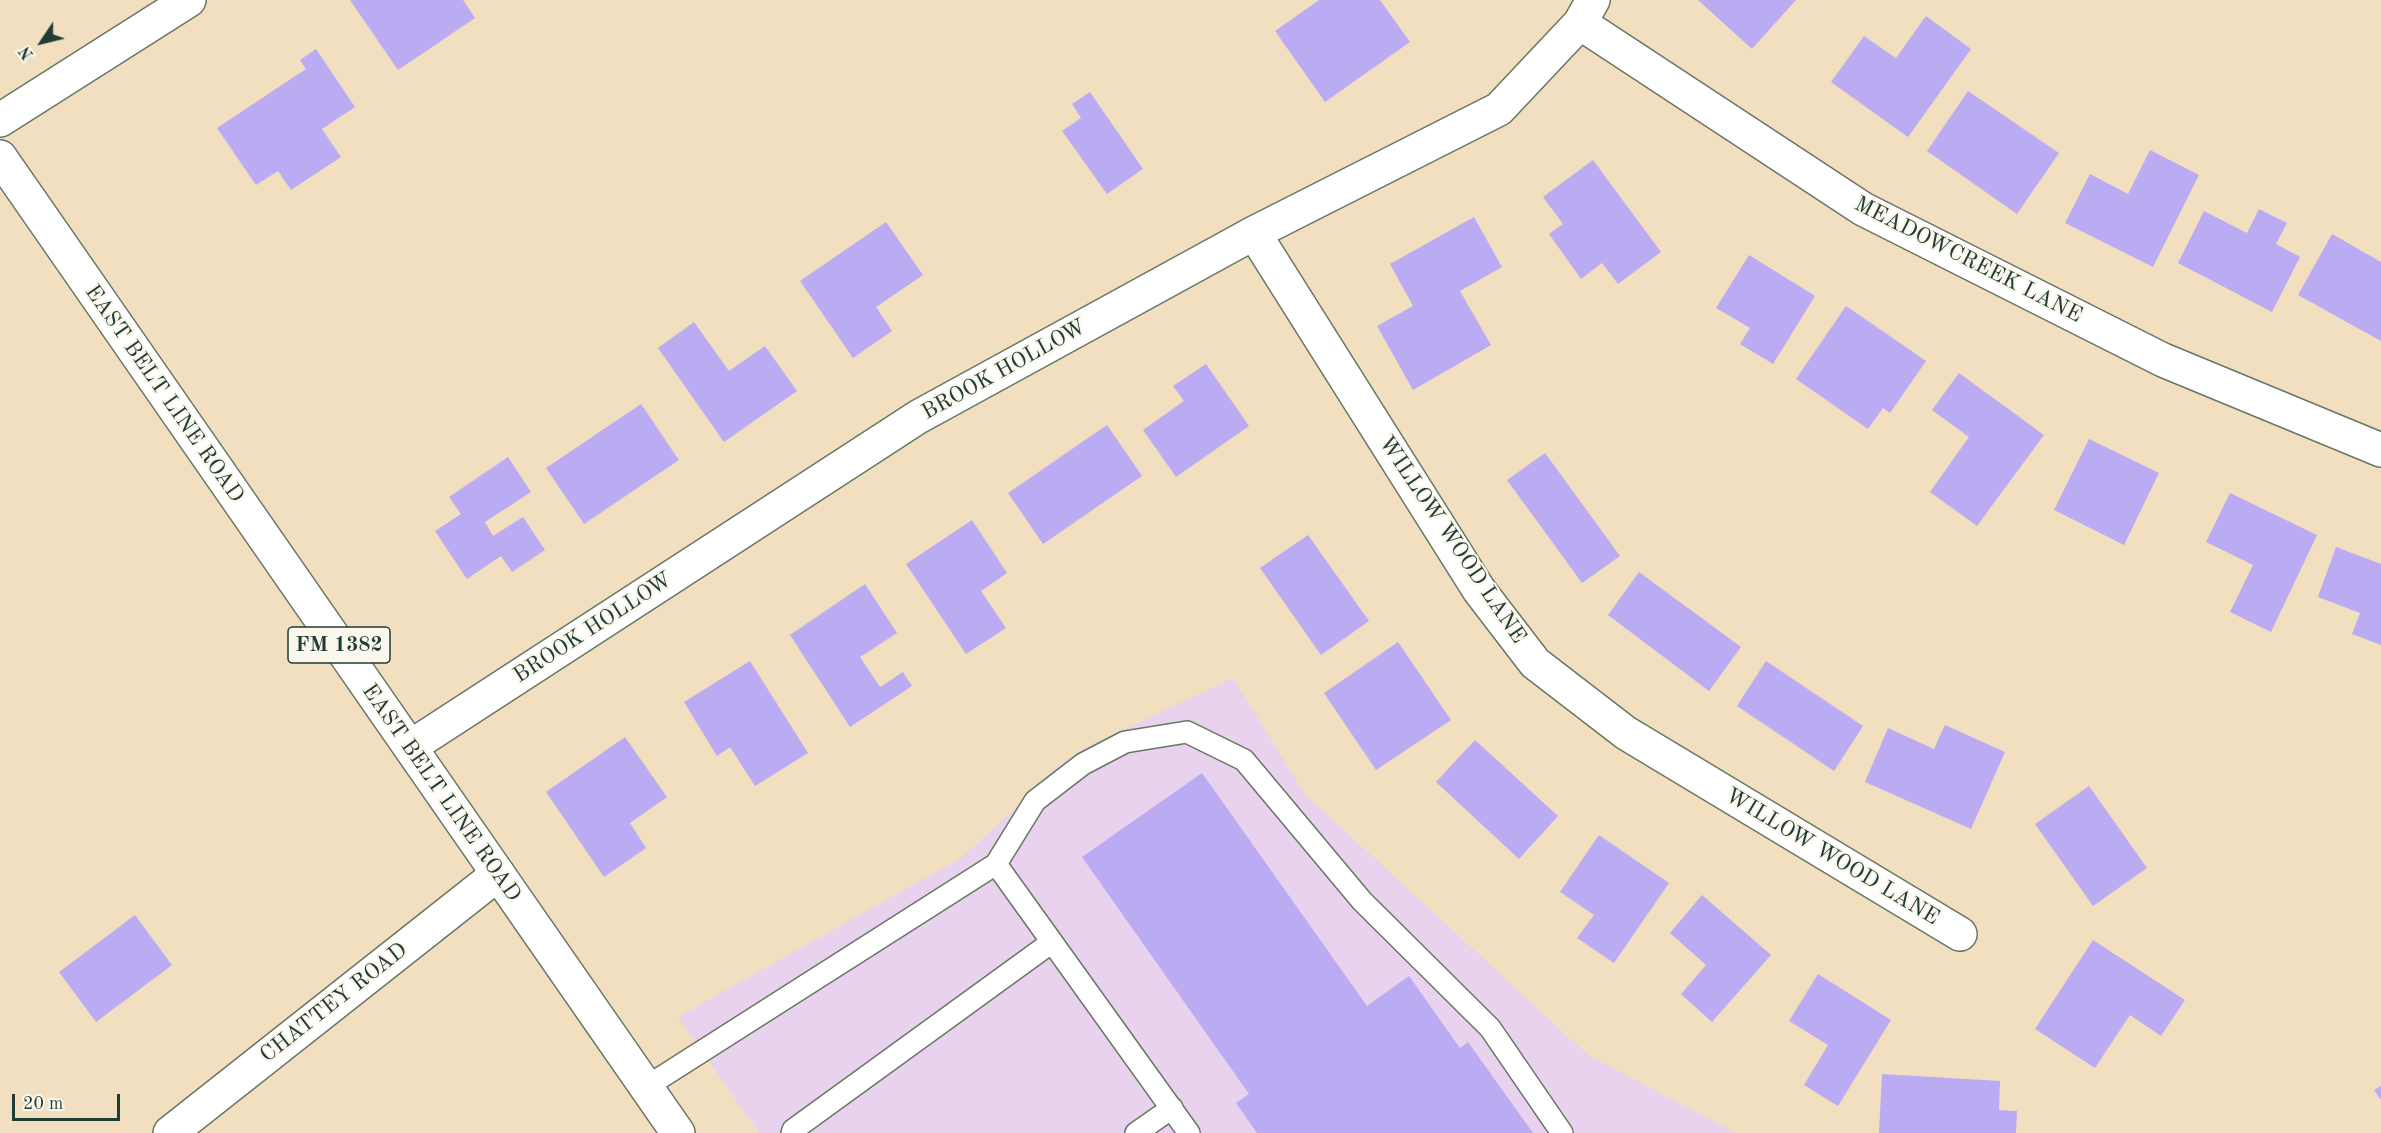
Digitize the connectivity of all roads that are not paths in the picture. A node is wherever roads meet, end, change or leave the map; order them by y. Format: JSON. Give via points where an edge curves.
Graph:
{"nodes":[{"id":1,"x":189,"y":0,"type":"edge"},
{"id":2,"x":1587,"y":12,"type":"edge"},
{"id":3,"x":0,"y":120,"type":"edge"},
{"id":4,"x":0,"y":157,"type":"edge"},
{"id":5,"x":1254,"y":233,"type":"junction"},
{"id":6,"x":2381,"y":450,"type":"edge"},
{"id":7,"x":410,"y":747,"type":"junction"},
{"id":8,"x":996,"y":864,"type":"junction"},
{"id":9,"x":498,"y":874,"type":"junction"},
{"id":10,"x":1960,"y":934,"type":"dead end"},
{"id":11,"x":1052,"y":942,"type":"junction"},
{"id":12,"x":646,"y":1087,"type":"junction"},
{"id":13,"x":1172,"y":1108,"type":"junction"},
{"id":14,"x":171,"y":1133,"type":"edge"},
{"id":15,"x":678,"y":1133,"type":"edge"},
{"id":16,"x":792,"y":1133,"type":"edge"},
{"id":17,"x":1136,"y":1133,"type":"edge"},
{"id":18,"x":1189,"y":1133,"type":"edge"},
{"id":19,"x":1562,"y":1133,"type":"edge"}],
"edges":[{"from":1,"to":3,"type":"street"},
{"from":2,"to":5,"type":"street","name":"BROOK HOLLOW","via":[[1499,109]]},
{"from":2,"to":6,"type":"street","name":"MEADOWCREEK LANE","via":[[1863,209],[2163,360]]},
{"from":4,"to":7,"type":"street","name":"EAST BELT LINE ROAD","number":"FM 1382"},
{"from":5,"to":7,"type":"street","name":"BROOK HOLLOW","via":[[918,417]]},
{"from":5,"to":10,"type":"street","name":"WILLOW WOOD LANE","via":[[1479,590],[1535,663],[1626,733]]},
{"from":7,"to":9,"type":"street","name":"EAST BELT LINE ROAD","number":"FM 1382"},
{"from":8,"to":11,"type":"lane"},
{"from":8,"to":12,"type":"lane"},
{"from":8,"to":19,"type":"lane","via":[[1035,801],[1083,764],[1125,742],[1187,732],[1244,760],[1362,901],[1490,1028]]},
{"from":9,"to":12,"type":"street","name":"EAST BELT LINE ROAD","number":"FM 1382"},
{"from":9,"to":14,"type":"street","name":"CHATTEY ROAD"},
{"from":11,"to":13,"type":"lane"},
{"from":11,"to":16,"type":"lane"},
{"from":12,"to":15,"type":"street","name":"EAST BELT LINE ROAD","number":"FM 1382"},
{"from":13,"to":17,"type":"lane"},
{"from":13,"to":18,"type":"lane"}]}
